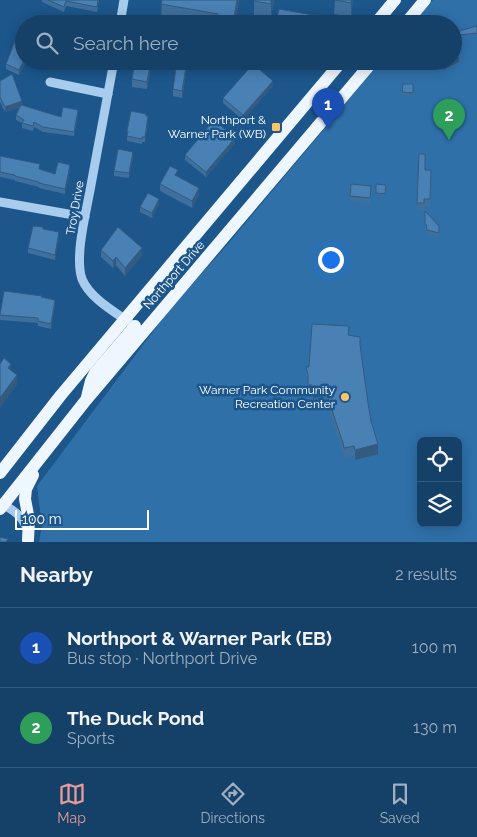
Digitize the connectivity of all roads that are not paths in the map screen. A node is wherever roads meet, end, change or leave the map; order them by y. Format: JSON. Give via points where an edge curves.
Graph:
{"nodes":[{"id":1,"x":124,"y":0,"type":"edge"},
{"id":2,"x":395,"y":0,"type":"edge"},
{"id":3,"x":425,"y":0,"type":"edge"},
{"id":4,"x":122,"y":15,"type":"edge"},
{"id":5,"x":382,"y":15,"type":"edge"},
{"id":6,"x":412,"y":15,"type":"edge"},
{"id":7,"x":112,"y":70,"type":"edge"},
{"id":8,"x":335,"y":70,"type":"edge"},
{"id":9,"x":365,"y":70,"type":"edge"},
{"id":10,"x":50,"y":82,"type":"dead end"},
{"id":11,"x":108,"y":94,"type":"junction"},
{"id":12,"x":0,"y":202,"type":"edge"},
{"id":13,"x":85,"y":217,"type":"junction"},
{"id":14,"x":134,"y":326,"type":"junction"},
{"id":15,"x":62,"y":429,"type":"junction"},
{"id":16,"x":0,"y":474,"type":"edge"},
{"id":17,"x":1,"y":506,"type":"edge"},
{"id":18,"x":28,"y":541,"type":"edge"}],
"edges":[{"from":1,"to":4,"type":"street"},
{"from":2,"to":5,"type":"main road"},
{"from":3,"to":6,"type":"main road"},
{"from":7,"to":11,"type":"street","name":"Troy Drive"},
{"from":8,"to":14,"type":"main road","name":"Northport Drive"},
{"from":9,"to":14,"type":"main road","name":"Northport Drive"},
{"from":10,"to":11,"type":"street"},
{"from":11,"to":13,"type":"street","name":"Troy Drive"},
{"from":12,"to":13,"type":"street"},
{"from":13,"to":14,"type":"street","name":"Troy Drive","via":[[79,262],[82,280],[94,295]]},
{"from":14,"to":15,"type":"main road","via":[[95,373],[86,400]]},
{"from":14,"to":16,"type":"main road","name":"Northport Drive","via":[[61,395]]},
{"from":15,"to":17,"type":"main road"},
{"from":15,"to":18,"type":"main road","via":[[26,489]]},
{"from":17,"to":18,"type":"street","via":[[24,521]]}]}
